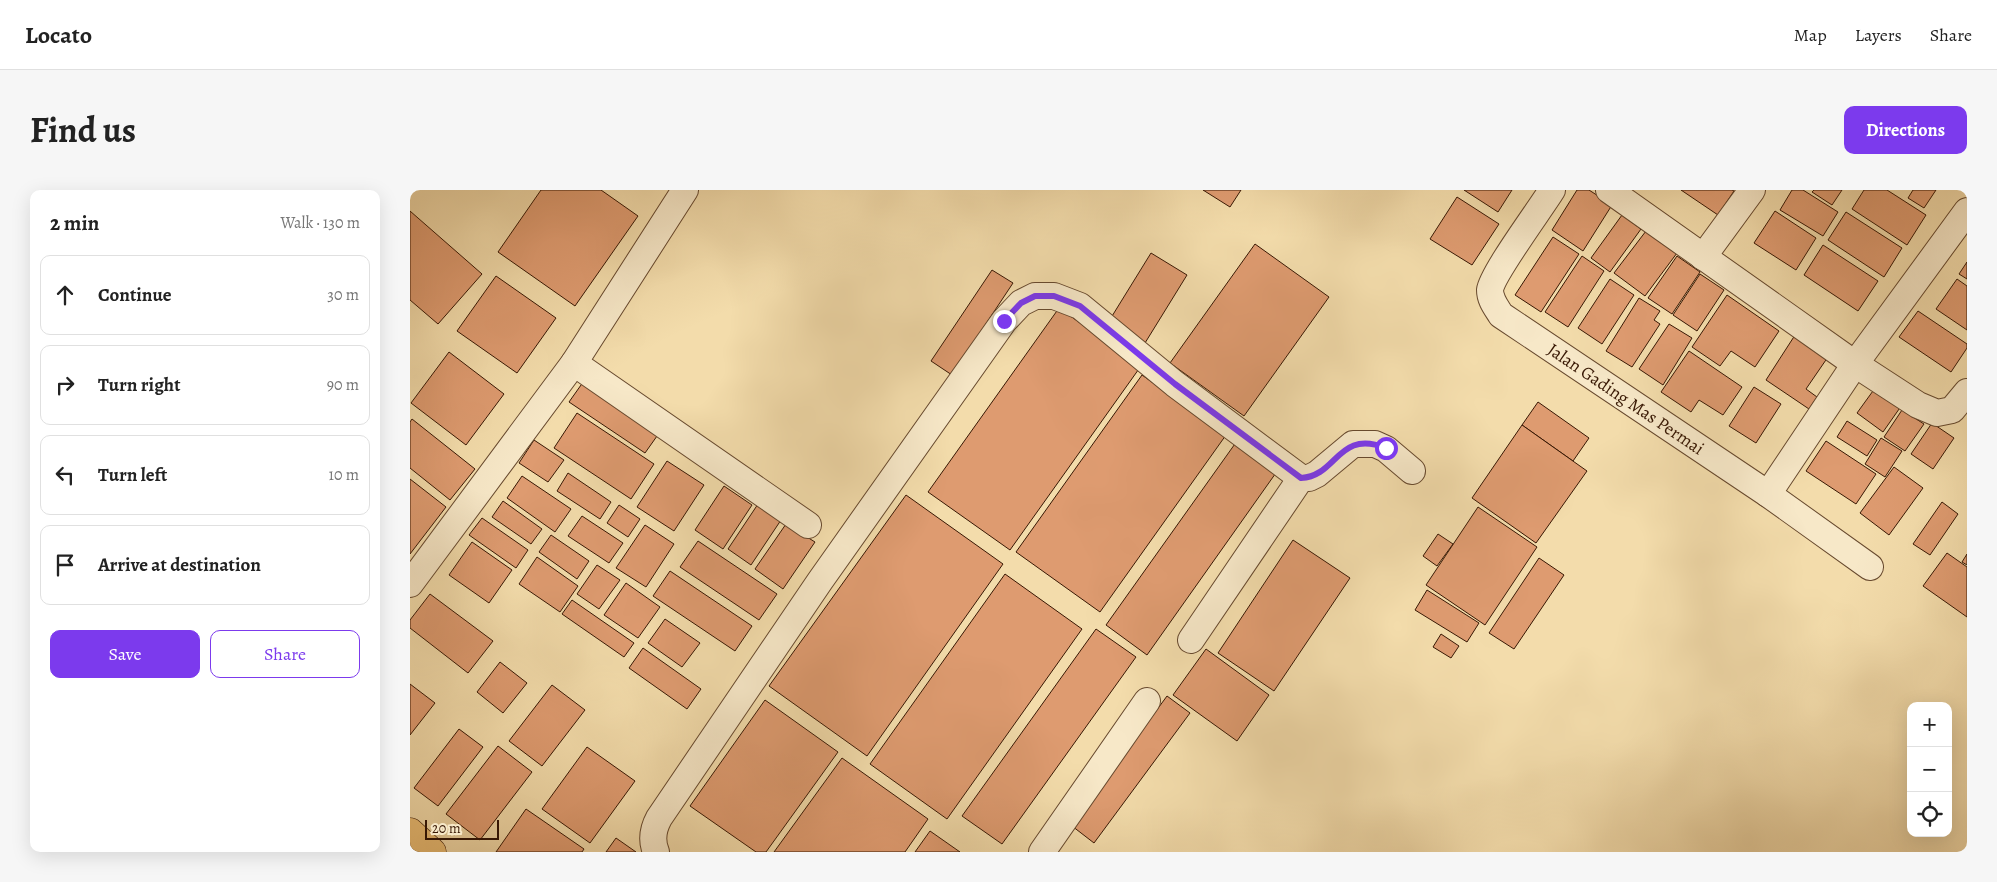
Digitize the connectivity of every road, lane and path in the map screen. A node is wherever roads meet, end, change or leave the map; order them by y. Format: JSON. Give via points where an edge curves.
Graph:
{"nodes":[{"id":1,"x":685,"y":190,"type":"edge"},
{"id":2,"x":1552,"y":190,"type":"edge"},
{"id":3,"x":1609,"y":190,"type":"edge"},
{"id":4,"x":1752,"y":190,"type":"edge"},
{"id":5,"x":1967,"y":211,"type":"edge"},
{"id":6,"x":1704,"y":257,"type":"junction"},
{"id":7,"x":574,"y":363,"type":"junction"},
{"id":8,"x":1855,"y":364,"type":"junction"},
{"id":9,"x":1967,"y":392,"type":"edge"},
{"id":10,"x":1412,"y":471,"type":"dead end"},
{"id":11,"x":1301,"y":478,"type":"junction"},
{"id":12,"x":1768,"y":494,"type":"junction"},
{"id":13,"x":808,"y":525,"type":"dead end"},
{"id":14,"x":1870,"y":567,"type":"dead end"},
{"id":15,"x":410,"y":584,"type":"edge"},
{"id":16,"x":1191,"y":640,"type":"dead end"},
{"id":17,"x":1148,"y":700,"type":"dead end"},
{"id":18,"x":410,"y":832,"type":"edge"},
{"id":19,"x":432,"y":852,"type":"edge"},
{"id":20,"x":656,"y":852,"type":"edge"},
{"id":21,"x":1042,"y":852,"type":"edge"}],
"edges":[{"from":1,"to":7,"type":"street"},
{"from":2,"to":12,"type":"street","name":"Jalan Gading Mas Permai","via":[[1490,289],[1491,299],[1502,315]]},
{"from":3,"to":6,"type":"street"},
{"from":4,"to":6,"type":"street"},
{"from":5,"to":8,"type":"street"},
{"from":6,"to":8,"type":"street"},
{"from":7,"to":13,"type":"street"},
{"from":7,"to":15,"type":"street"},
{"from":8,"to":9,"type":"street","via":[[1918,405],[1937,413],[1952,410]]},
{"from":8,"to":12,"type":"street"},
{"from":10,"to":11,"type":"street","via":[[1386,448],[1375,444],[1354,444],[1317,474]]},
{"from":11,"to":16,"type":"street"},
{"from":11,"to":20,"type":"street","via":[[1175,384],[1080,306],[1054,296],[1035,296],[1021,303],[1004,321],[820,581],[659,818],[653,834]]},
{"from":12,"to":14,"type":"street","name":"Jalan Gading Mas Permai"},
{"from":17,"to":21,"type":"street"},
{"from":18,"to":19,"type":"highway"}]}
